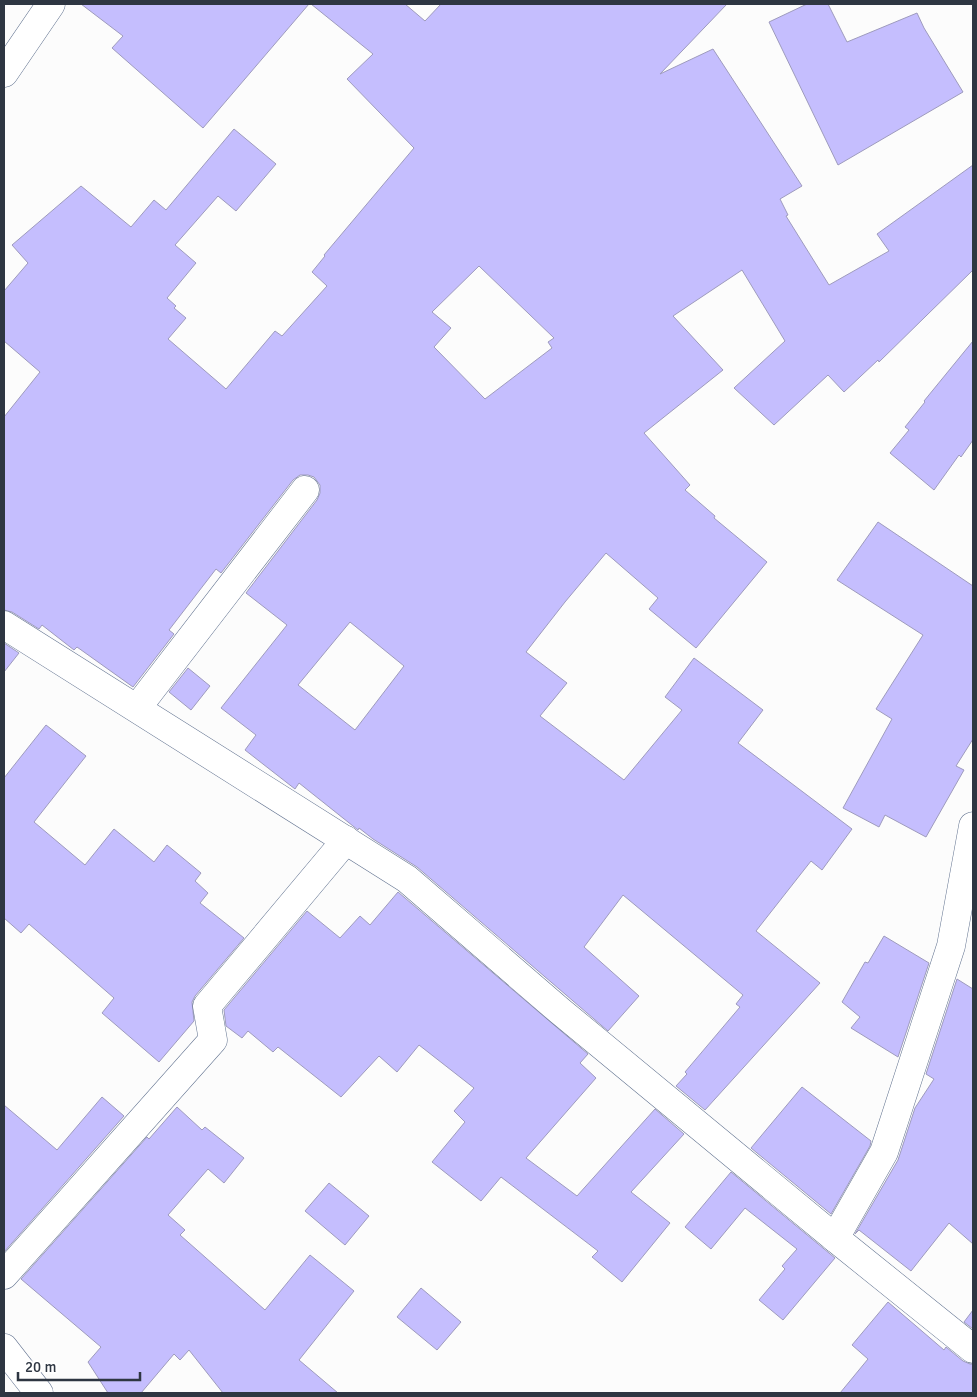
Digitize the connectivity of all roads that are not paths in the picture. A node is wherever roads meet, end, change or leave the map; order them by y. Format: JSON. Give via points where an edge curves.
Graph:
{"nodes":[{"id":1,"x":52,"y":4,"type":"edge"},
{"id":2,"x":4,"y":73,"type":"edge"},
{"id":3,"x":305,"y":490,"type":"dead end"},
{"id":4,"x":4,"y":625,"type":"edge"},
{"id":5,"x":137,"y":708,"type":"junction"},
{"id":6,"x":973,"y":826,"type":"edge"},
{"id":7,"x":346,"y":840,"type":"junction"},
{"id":8,"x":835,"y":1238,"type":"junction"},
{"id":9,"x":4,"y":1275,"type":"edge"},
{"id":10,"x":4,"y":1348,"type":"edge"},
{"id":11,"x":973,"y":1349,"type":"edge"},
{"id":12,"x":39,"y":1393,"type":"edge"}],
"edges":[{"from":1,"to":2,"type":"street"},
{"from":3,"to":5,"type":"street"},
{"from":4,"to":5,"type":"street"},
{"from":5,"to":7,"type":"street"},
{"from":6,"to":8,"type":"street","via":[[951,946],[884,1152]]},
{"from":7,"to":8,"type":"street","via":[[407,879],[560,1011]]},
{"from":7,"to":9,"type":"street","via":[[207,1006],[214,1040]]},
{"from":8,"to":11,"type":"street"},
{"from":10,"to":12,"type":"street"}]}
